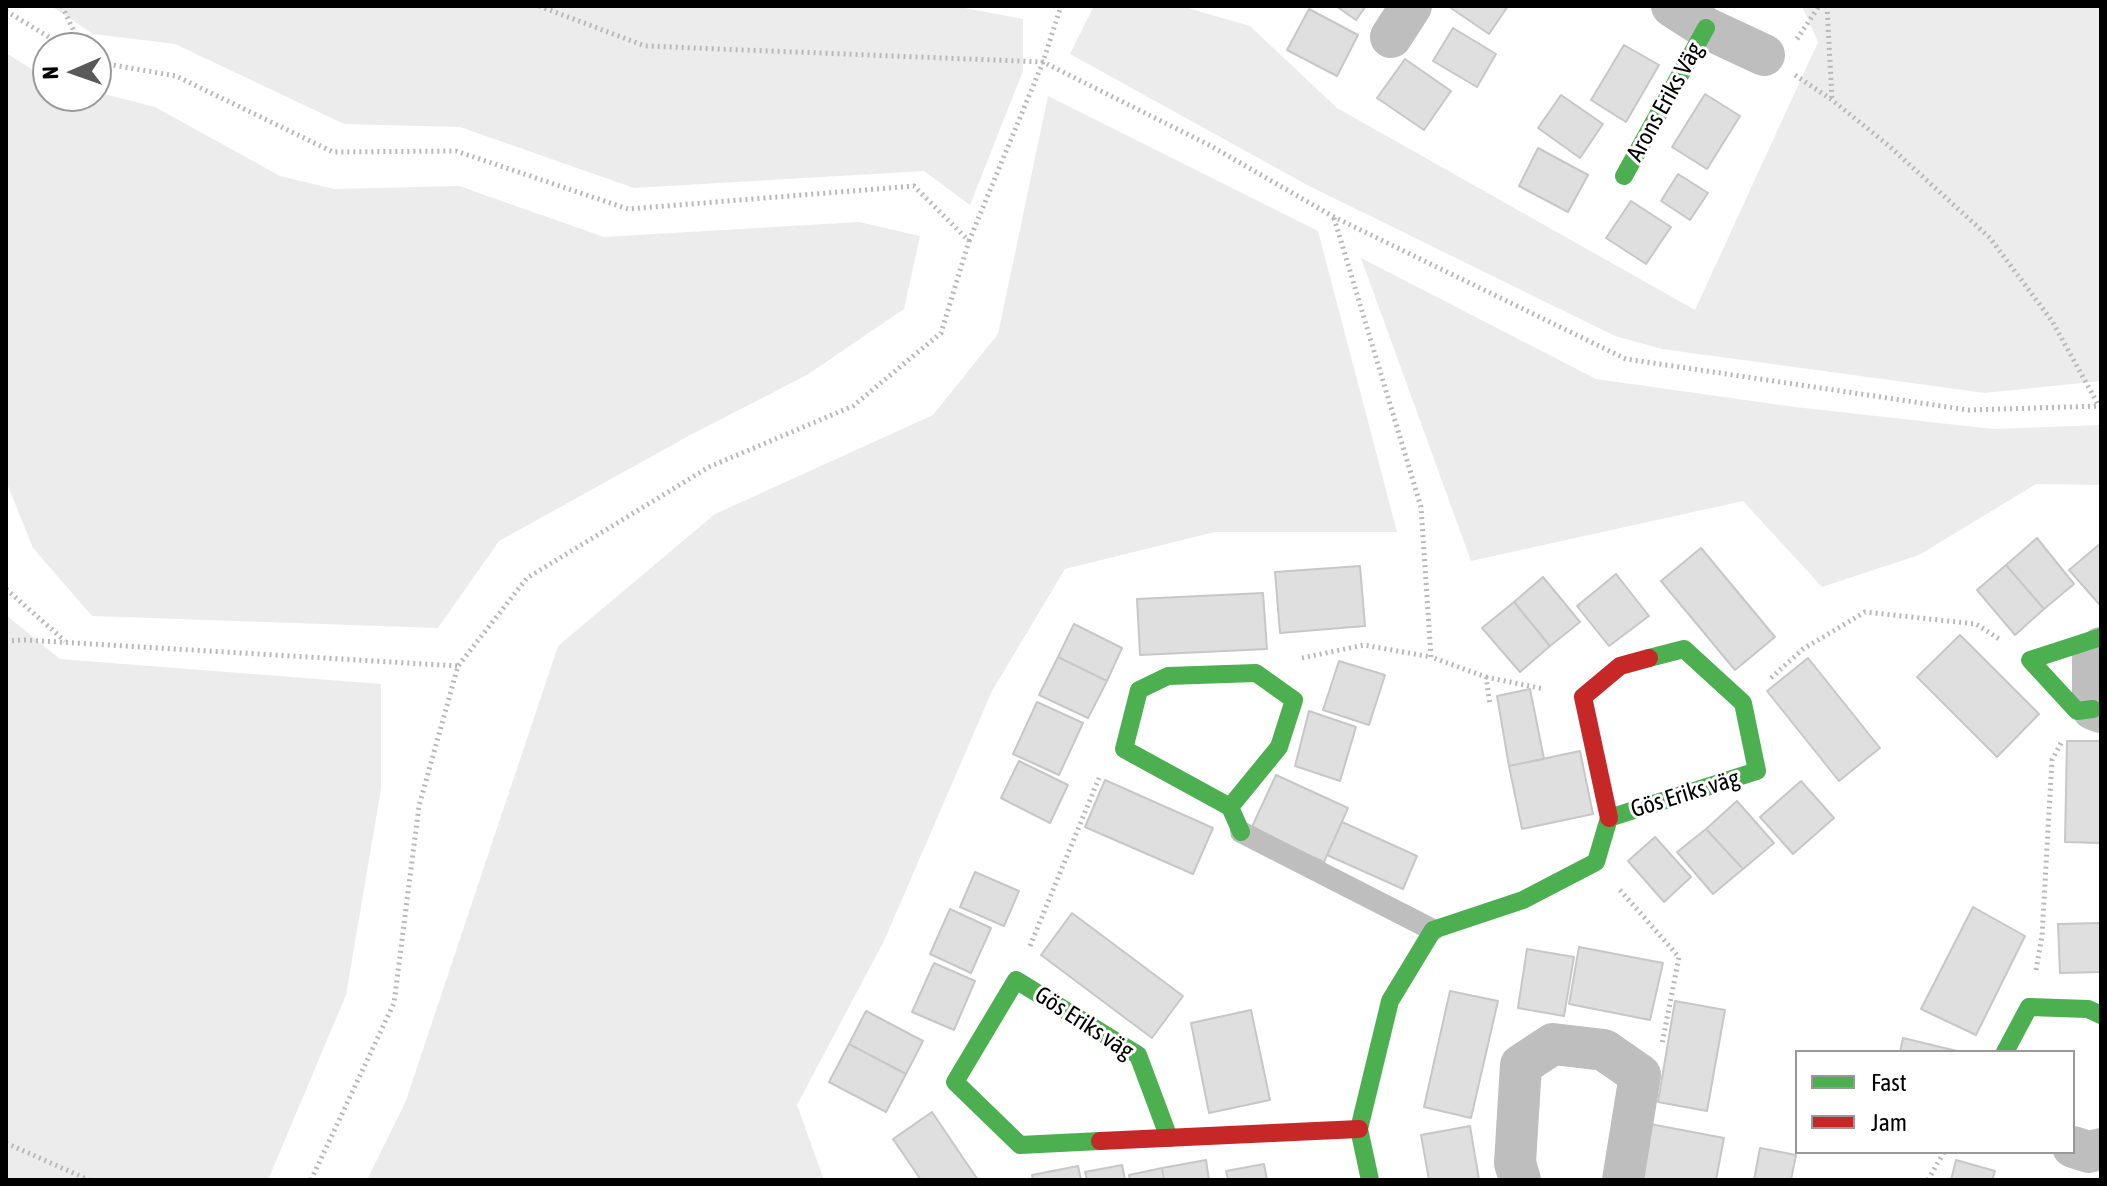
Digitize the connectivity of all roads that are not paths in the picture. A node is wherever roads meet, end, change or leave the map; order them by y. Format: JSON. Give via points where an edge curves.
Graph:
{"nodes":[{"id":1,"x":1672,"y":6,"type":"edge"},
{"id":2,"x":1706,"y":28,"type":"junction"},
{"id":3,"x":1764,"y":55,"type":"road end"},
{"id":4,"x":1624,"y":176,"type":"dead end"},
{"id":5,"x":2101,"y":637,"type":"edge"},
{"id":6,"x":2101,"y":648,"type":"edge"},
{"id":7,"x":2090,"y":711,"type":"edge"},
{"id":8,"x":1230,"y":807,"type":"junction"},
{"id":9,"x":1609,"y":818,"type":"junction"},
{"id":10,"x":1241,"y":832,"type":"joint"},
{"id":11,"x":1433,"y":930,"type":"junction"},
{"id":12,"x":2101,"y":1015,"type":"edge"},
{"id":13,"x":2006,"y":1050,"type":"edge"},
{"id":14,"x":1359,"y":1129,"type":"junction"},
{"id":15,"x":1169,"y":1138,"type":"junction"},
{"id":16,"x":2075,"y":1148,"type":"edge"},
{"id":17,"x":2101,"y":1149,"type":"edge"},
{"id":18,"x":1370,"y":1180,"type":"edge"},
{"id":19,"x":1520,"y":1180,"type":"edge"},
{"id":20,"x":1623,"y":1180,"type":"edge"}],
"edges":[{"from":1,"to":2,"type":"street","name":"Arons Eriks Väg"},
{"from":2,"to":3,"type":"street","name":"Arons Eriks Väg"},
{"from":2,"to":4,"type":"street","name":"Arons Eriks Väg"},
{"from":5,"to":7,"type":"street","via":[[2030,660]]},
{"from":6,"to":7,"type":"street","via":[[2093,659]]},
{"from":8,"to":8,"type":"street","via":[[1124,749],[1139,690],[1168,676],[1256,673],[1294,700],[1279,747]]},
{"from":8,"to":10,"type":"street"},
{"from":9,"to":9,"type":"street","name":"Gös Eriks väg","via":[[1757,771],[1743,703],[1684,649],[1620,666],[1583,697]]},
{"from":9,"to":11,"type":"street","name":"Gös Eriks väg","via":[[1596,862],[1523,900]]},
{"from":10,"to":11,"type":"lane"},
{"from":11,"to":14,"type":"street","via":[[1390,1001]]},
{"from":12,"to":13,"type":"street","via":[[2088,1009],[2029,1007]]},
{"from":14,"to":15,"type":"street","name":"Gös Eriks väg"},
{"from":14,"to":18,"type":"street"},
{"from":15,"to":15,"type":"street","name":"Gös Eriks väg","via":[[1020,1145],[955,1082],[1016,980],[1138,1055]]},
{"from":16,"to":17,"type":"street"},
{"from":19,"to":20,"type":"street","via":[[1515,1163],[1521,1065],[1553,1044],[1604,1050],[1640,1075]]}]}
